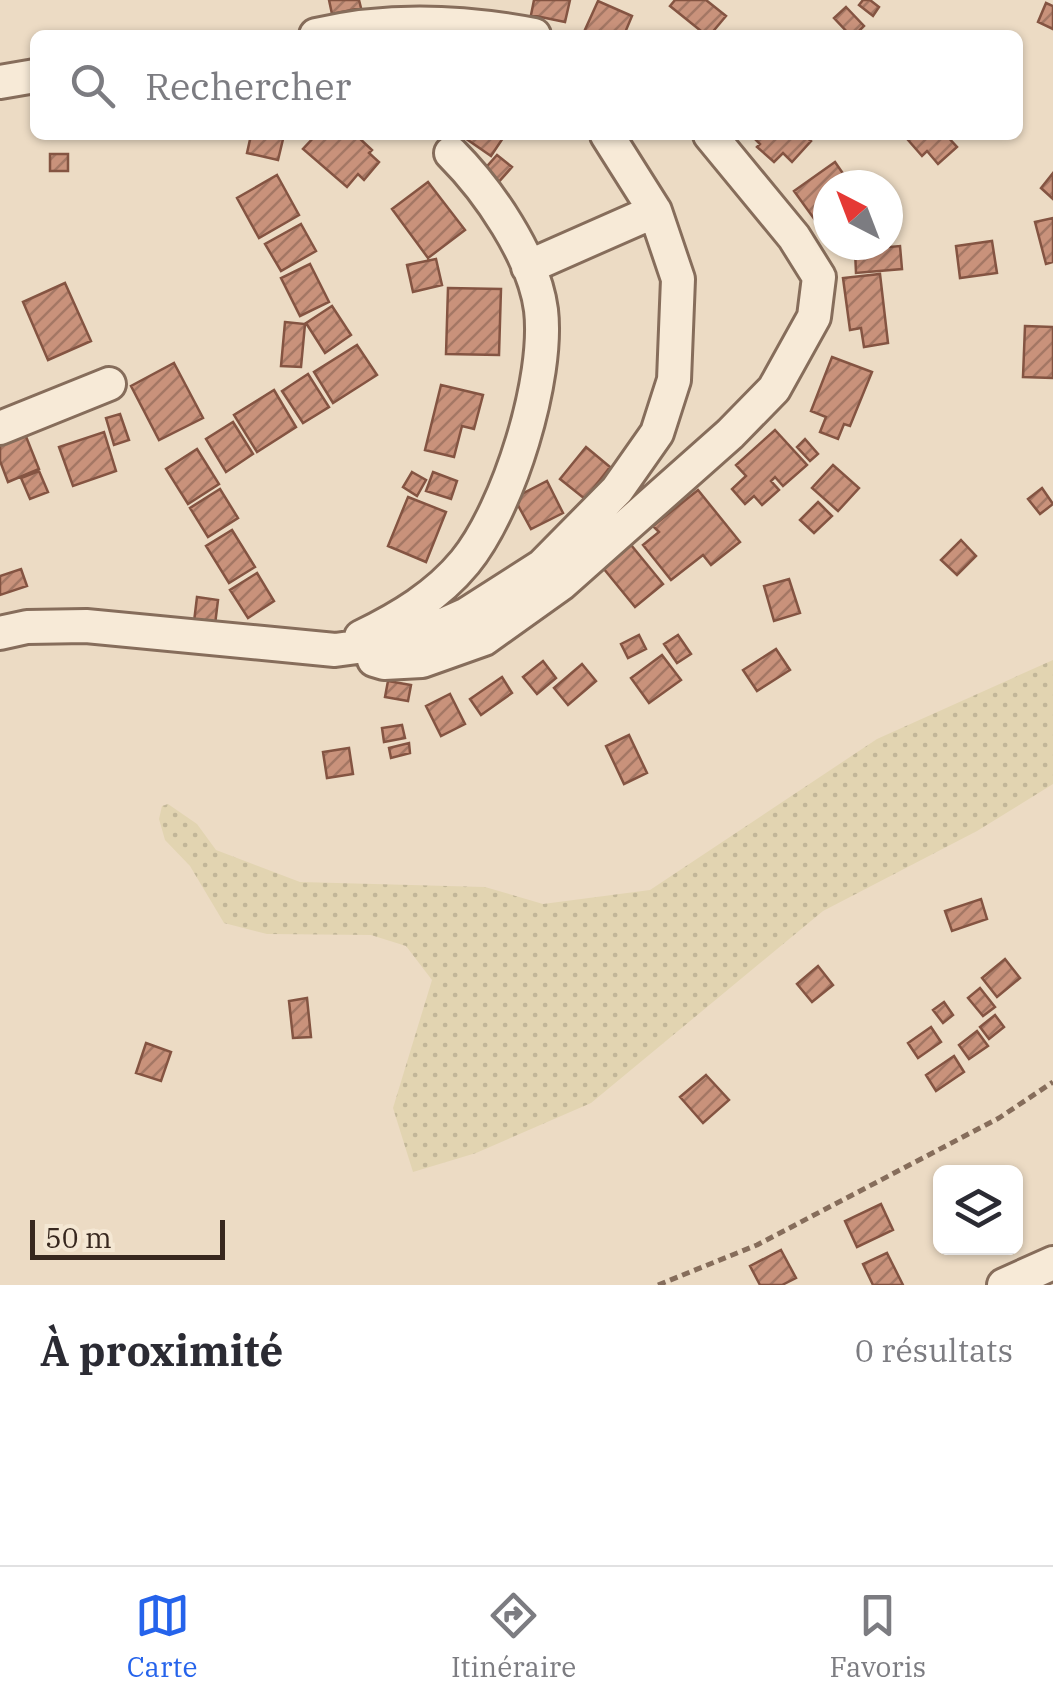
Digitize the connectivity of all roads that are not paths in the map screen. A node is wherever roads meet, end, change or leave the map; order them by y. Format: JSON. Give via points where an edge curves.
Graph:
{"nodes":[{"id":1,"x":351,"y":30,"type":"edge"},
{"id":2,"x":508,"y":30,"type":"edge"},
{"id":3,"x":30,"y":77,"type":"edge"},
{"id":4,"x":0,"y":82,"type":"edge"},
{"id":5,"x":609,"y":140,"type":"edge"},
{"id":6,"x":714,"y":140,"type":"edge"},
{"id":7,"x":451,"y":154,"type":"dead end"},
{"id":8,"x":655,"y":211,"type":"junction"},
{"id":9,"x":528,"y":267,"type":"junction"},
{"id":10,"x":109,"y":384,"type":"dead end"},
{"id":11,"x":0,"y":428,"type":"edge"},
{"id":12,"x":0,"y":633,"type":"edge"},
{"id":13,"x":334,"y":650,"type":"junction"},
{"id":14,"x":1053,"y":1263,"type":"edge"},
{"id":15,"x":1004,"y":1285,"type":"edge"}],
"edges":[{"from":1,"to":2,"type":"street","via":[[408,22]]},
{"from":3,"to":4,"type":"street"},
{"from":5,"to":8,"type":"street"},
{"from":6,"to":13,"type":"street","via":[[819,277],[814,317],[774,389],[561,584],[484,639],[422,660],[384,663]]},
{"from":7,"to":9,"type":"street","via":[[494,205]]},
{"from":8,"to":9,"type":"street"},
{"from":8,"to":13,"type":"street","via":[[678,279],[674,380],[658,434],[616,490],[542,566],[467,614],[408,640]]},
{"from":9,"to":13,"type":"street","via":[[540,309],[540,372],[516,461],[488,528],[464,564],[410,613]]},
{"from":10,"to":11,"type":"street"},
{"from":12,"to":13,"type":"street","via":[[86,626]]},
{"from":14,"to":15,"type":"street"}]}
